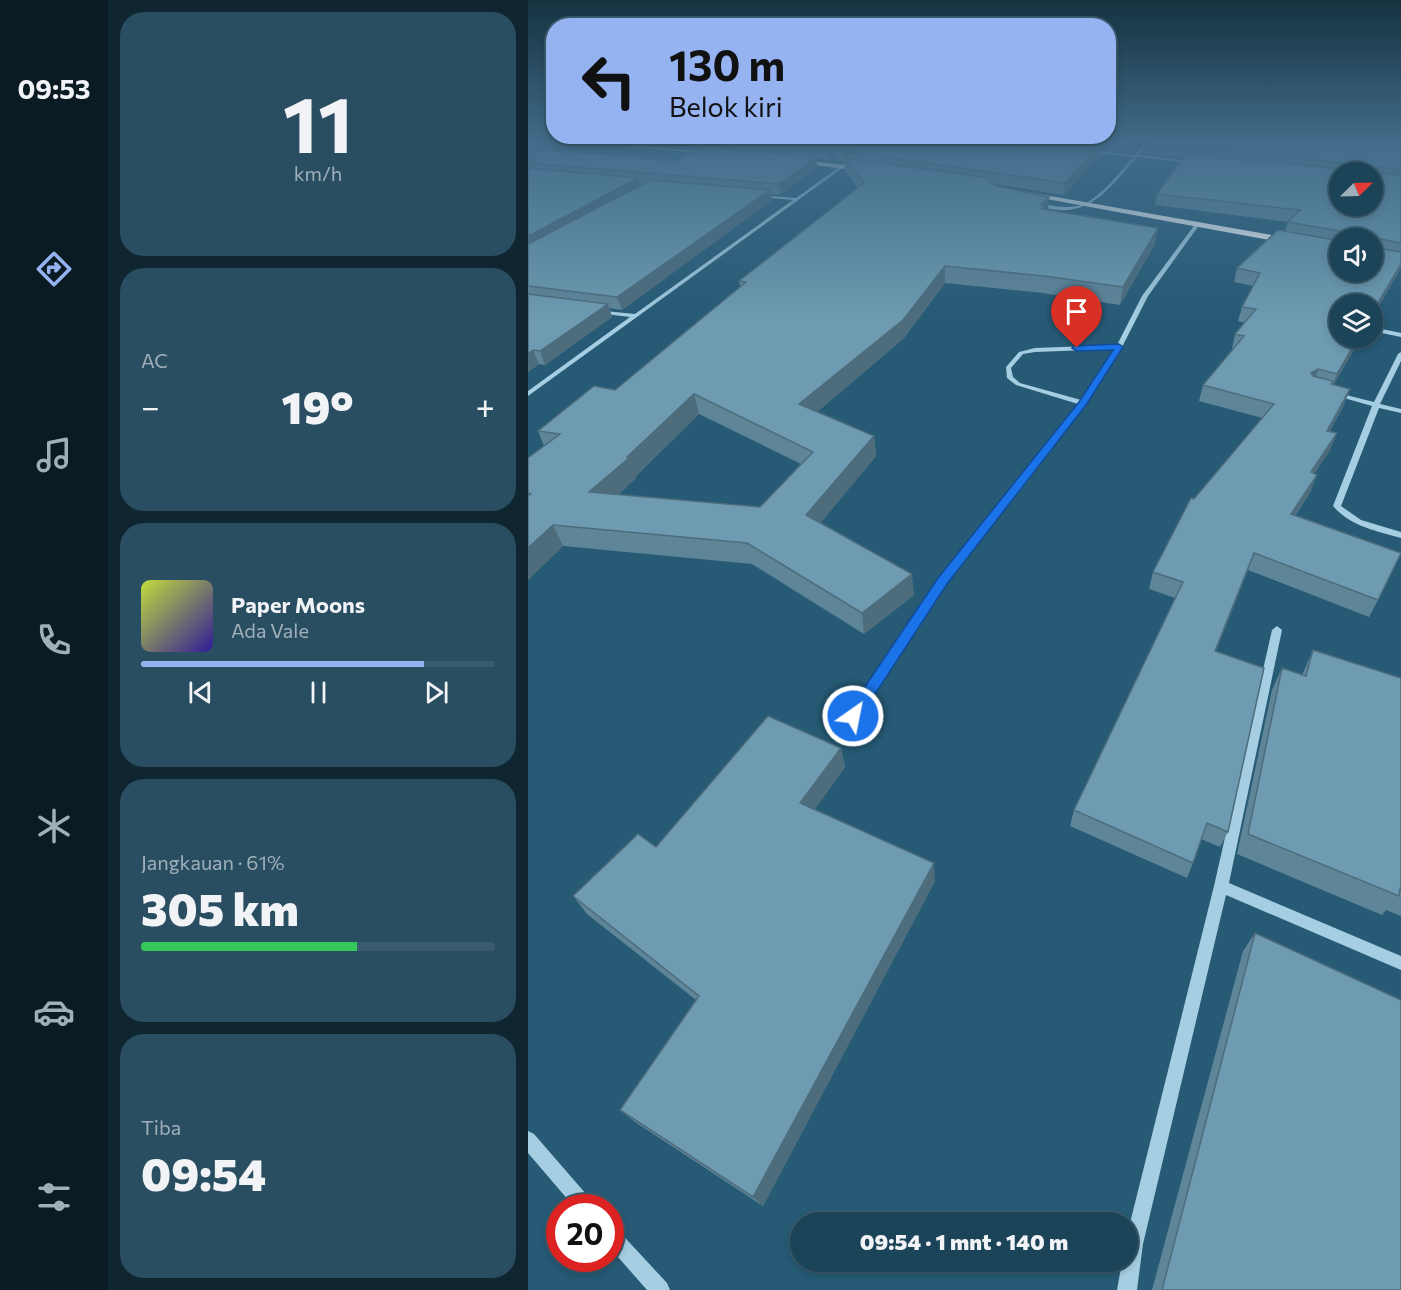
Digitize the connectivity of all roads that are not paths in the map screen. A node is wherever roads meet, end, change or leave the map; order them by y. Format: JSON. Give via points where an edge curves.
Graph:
{"nodes":[{"id":1,"x":791,"y":201,"type":"edge"},
{"id":2,"x":1077,"y":201,"type":"edge"},
{"id":3,"x":1124,"y":201,"type":"edge"},
{"id":4,"x":1031,"y":203,"type":"edge"},
{"id":5,"x":1089,"y":203,"type":"junction"},
{"id":6,"x":1198,"y":224,"type":"junction"},
{"id":7,"x":1329,"y":239,"type":"edge"},
{"id":8,"x":1329,"y":248,"type":"edge"},
{"id":9,"x":593,"y":310,"type":"edge"},
{"id":10,"x":636,"y":316,"type":"junction"},
{"id":11,"x":1383,"y":331,"type":"edge"},
{"id":12,"x":1401,"y":335,"type":"edge"},
{"id":13,"x":1119,"y":347,"type":"junction"},
{"id":14,"x":1401,"y":354,"type":"edge"},
{"id":15,"x":1323,"y":391,"type":"edge"},
{"id":16,"x":528,"y":394,"type":"edge"},
{"id":17,"x":1083,"y":403,"type":"junction"},
{"id":18,"x":1376,"y":405,"type":"junction"},
{"id":19,"x":1401,"y":411,"type":"edge"},
{"id":20,"x":1401,"y":535,"type":"edge"},
{"id":21,"x":1277,"y":630,"type":"dead end"},
{"id":22,"x":853,"y":716,"type":"dead end"},
{"id":23,"x":1221,"y":886,"type":"junction"},
{"id":24,"x":1401,"y":963,"type":"edge"},
{"id":25,"x":528,"y":1140,"type":"edge"},
{"id":26,"x":575,"y":1194,"type":"edge"},
{"id":27,"x":624,"y":1250,"type":"edge"},
{"id":28,"x":660,"y":1290,"type":"edge"},
{"id":29,"x":1127,"y":1290,"type":"edge"}],
"edges":[{"from":1,"to":10,"type":"street"},
{"from":2,"to":5,"type":"highway"},
{"from":3,"to":7,"type":"highway"},
{"from":4,"to":5,"type":"street","via":[[1067,208]]},
{"from":5,"to":6,"type":"highway"},
{"from":6,"to":8,"type":"highway"},
{"from":6,"to":13,"type":"street","via":[[1145,296]]},
{"from":9,"to":10,"type":"street"},
{"from":10,"to":16,"type":"street"},
{"from":11,"to":12,"type":"street"},
{"from":13,"to":17,"type":"street"},
{"from":13,"to":17,"type":"street","via":[[1035,350],[1021,353],[1008,368],[1010,378],[1018,384]]},
{"from":14,"to":18,"type":"street"},
{"from":15,"to":18,"type":"street"},
{"from":17,"to":22,"type":"street","via":[[942,581]]},
{"from":18,"to":19,"type":"street"},
{"from":18,"to":20,"type":"street","via":[[1337,506],[1350,518]]},
{"from":21,"to":23,"type":"street"},
{"from":23,"to":24,"type":"street"},
{"from":23,"to":29,"type":"street","via":[[1134,1244]]},
{"from":25,"to":26,"type":"street"},
{"from":27,"to":28,"type":"street"}]}
